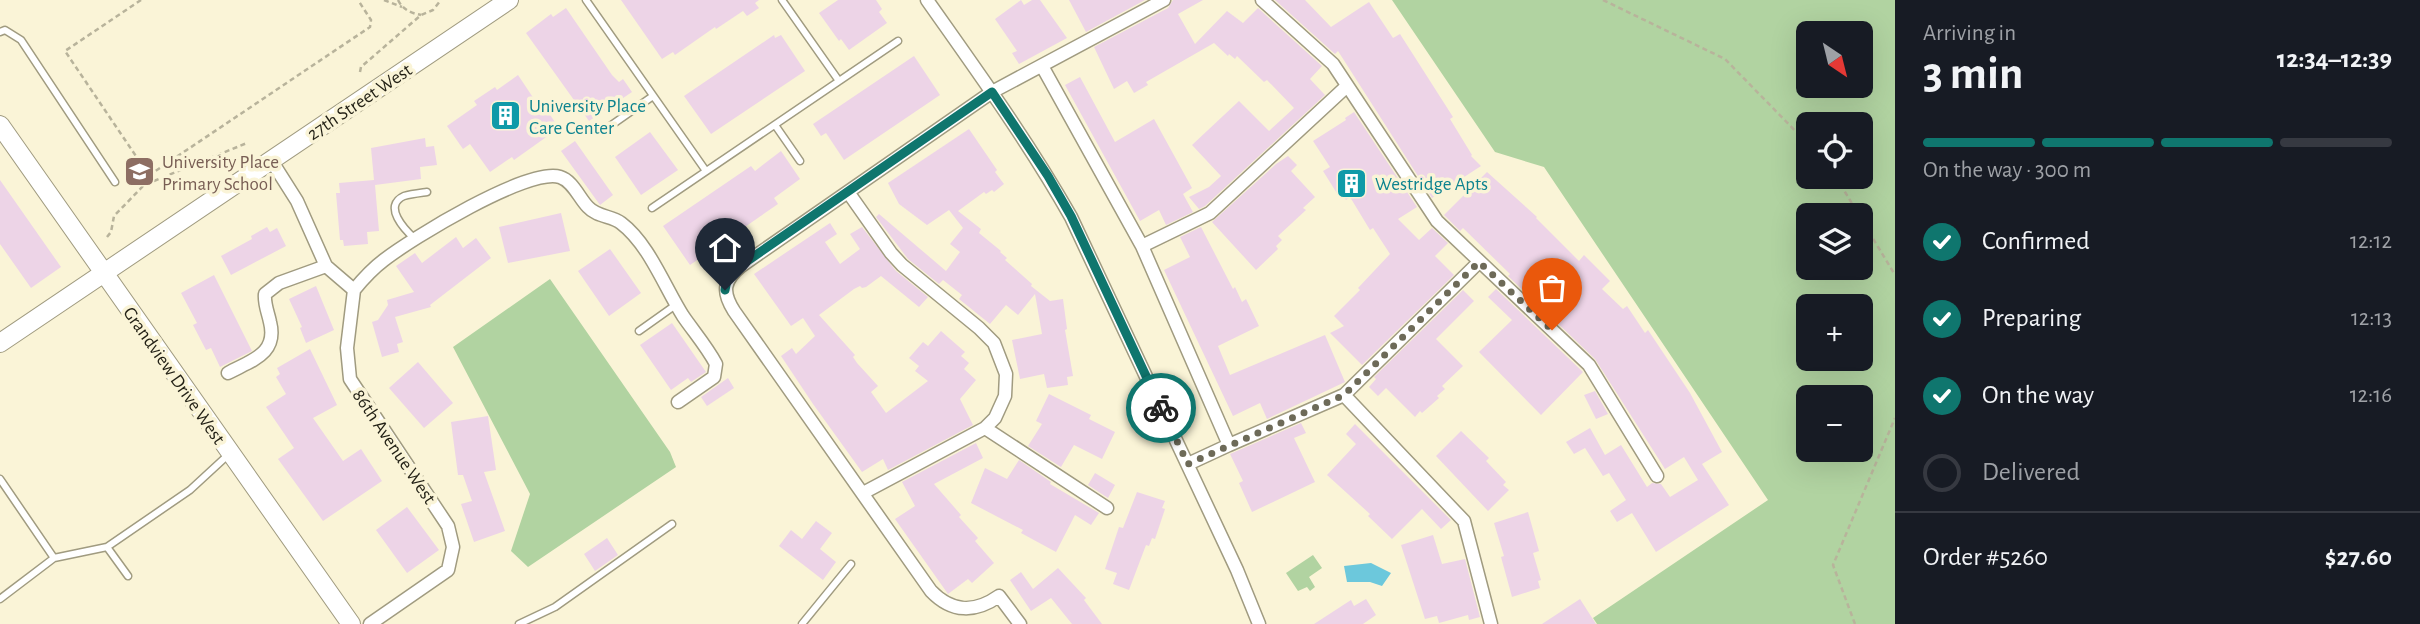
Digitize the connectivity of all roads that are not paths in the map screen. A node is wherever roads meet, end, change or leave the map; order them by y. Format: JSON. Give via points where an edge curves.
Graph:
{"nodes":[{"id":1,"x":586,"y":0,"type":"edge"},
{"id":2,"x":782,"y":0,"type":"edge"},
{"id":3,"x":927,"y":0,"type":"edge"},
{"id":4,"x":1164,"y":0,"type":"edge"},
{"id":5,"x":1262,"y":0,"type":"edge"},
{"id":6,"x":498,"y":3,"type":"edge"},
{"id":7,"x":0,"y":32,"type":"edge"},
{"id":8,"x":898,"y":41,"type":"dead end"},
{"id":9,"x":1041,"y":66,"type":"junction"},
{"id":10,"x":839,"y":81,"type":"junction"},
{"id":11,"x":1347,"y":86,"type":"junction"},
{"id":12,"x":992,"y":92,"type":"junction"},
{"id":13,"x":653,"y":96,"type":"junction"},
{"id":14,"x":0,"y":125,"type":"edge"},
{"id":15,"x":775,"y":125,"type":"junction"},
{"id":16,"x":603,"y":131,"type":"dead end"},
{"id":17,"x":271,"y":160,"type":"junction"},
{"id":18,"x":800,"y":161,"type":"dead end"},
{"id":19,"x":706,"y":172,"type":"junction"},
{"id":20,"x":116,"y":181,"type":"dead end"},
{"id":21,"x":428,"y":192,"type":"dead end"},
{"id":22,"x":848,"y":192,"type":"junction"},
{"id":23,"x":652,"y":208,"type":"dead end"},
{"id":24,"x":415,"y":239,"type":"junction"},
{"id":25,"x":1142,"y":246,"type":"junction"},
{"id":26,"x":1479,"y":262,"type":"junction"},
{"id":27,"x":326,"y":266,"type":"junction"},
{"id":28,"x":103,"y":273,"type":"junction"},
{"id":29,"x":354,"y":290,"type":"junction"},
{"id":30,"x":677,"y":304,"type":"junction"},
{"id":31,"x":639,"y":331,"type":"dead end"},
{"id":32,"x":0,"y":343,"type":"edge"},
{"id":33,"x":228,"y":373,"type":"dead end"},
{"id":34,"x":1344,"y":395,"type":"junction"},
{"id":35,"x":678,"y":402,"type":"dead end"},
{"id":36,"x":985,"y":428,"type":"junction"},
{"id":37,"x":1229,"y":445,"type":"junction"},
{"id":38,"x":230,"y":453,"type":"junction"},
{"id":39,"x":1188,"y":464,"type":"junction"},
{"id":40,"x":1657,"y":477,"type":"dead end"},
{"id":41,"x":0,"y":479,"type":"edge"},
{"id":42,"x":863,"y":493,"type":"junction"},
{"id":43,"x":1107,"y":508,"type":"dead end"},
{"id":44,"x":673,"y":524,"type":"dead end"},
{"id":45,"x":107,"y":547,"type":"junction"},
{"id":46,"x":54,"y":558,"type":"junction"},
{"id":47,"x":850,"y":564,"type":"dead end"},
{"id":48,"x":128,"y":576,"type":"dead end"},
{"id":49,"x":0,"y":598,"type":"edge"},
{"id":50,"x":351,"y":624,"type":"edge"},
{"id":51,"x":370,"y":624,"type":"edge"},
{"id":52,"x":519,"y":624,"type":"edge"},
{"id":53,"x":802,"y":624,"type":"edge"},
{"id":54,"x":1020,"y":624,"type":"edge"},
{"id":55,"x":1259,"y":624,"type":"edge"},
{"id":56,"x":1491,"y":624,"type":"edge"}],
"edges":[{"from":1,"to":13,"type":"lane"},
{"from":2,"to":10,"type":"lane"},
{"from":3,"to":12,"type":"street"},
{"from":4,"to":9,"type":"street"},
{"from":5,"to":11,"type":"street","via":[[1333,64]]},
{"from":6,"to":17,"type":"street","name":"27th Street West"},
{"from":7,"to":20,"type":"lane","via":[[5,30],[21,40]]},
{"from":8,"to":10,"type":"lane"},
{"from":9,"to":12,"type":"street"},
{"from":9,"to":25,"type":"street"},
{"from":10,"to":15,"type":"lane"},
{"from":11,"to":25,"type":"street","via":[[1210,213]]},
{"from":11,"to":26,"type":"street","via":[[1437,221]]},
{"from":12,"to":22,"type":"street"},
{"from":12,"to":39,"type":"street","via":[[1071,216]]},
{"from":13,"to":16,"type":"lane"},
{"from":13,"to":19,"type":"lane"},
{"from":14,"to":28,"type":"street","name":"Grandview Drive West"},
{"from":15,"to":18,"type":"lane"},
{"from":15,"to":19,"type":"lane"},
{"from":17,"to":27,"type":"street","via":[[297,201]]},
{"from":17,"to":28,"type":"street","name":"27th Street West"},
{"from":19,"to":23,"type":"lane"},
{"from":21,"to":24,"type":"lane","via":[[405,196],[397,203],[399,223]]},
{"from":22,"to":36,"type":"street","via":[[902,265],[994,343],[1007,384],[1002,407]]},
{"from":22,"to":42,"type":"street","via":[[740,266],[727,280],[725,290],[734,312]]},
{"from":24,"to":29,"type":"street"},
{"from":24,"to":30,"type":"street","via":[[520,184],[554,176],[568,182],[590,209],[621,223],[661,274]]},
{"from":25,"to":37,"type":"street"},
{"from":26,"to":34,"type":"street"},
{"from":26,"to":40,"type":"street","via":[[1589,365]]},
{"from":27,"to":29,"type":"street"},
{"from":27,"to":33,"type":"street","via":[[279,283],[265,294],[270,346]]},
{"from":28,"to":32,"type":"street","name":"27th Street West"},
{"from":28,"to":38,"type":"street","name":"Grandview Drive West"},
{"from":29,"to":51,"type":"street","name":"86th Avenue West","via":[[347,348],[350,379],[448,526],[453,547],[448,570]]},
{"from":30,"to":31,"type":"lane"},
{"from":30,"to":35,"type":"street","via":[[717,371]]},
{"from":34,"to":37,"type":"street"},
{"from":34,"to":56,"type":"street","via":[[1464,521]]},
{"from":36,"to":42,"type":"street"},
{"from":36,"to":43,"type":"street"},
{"from":37,"to":39,"type":"street"},
{"from":38,"to":45,"type":"lane","via":[[190,490]]},
{"from":38,"to":50,"type":"street","name":"Grandview Drive West"},
{"from":39,"to":55,"type":"street"},
{"from":41,"to":46,"type":"lane"},
{"from":42,"to":54,"type":"street","via":[[938,598],[969,609],[999,596]]},
{"from":44,"to":52,"type":"lane","via":[[555,607]]},
{"from":45,"to":46,"type":"lane"},
{"from":45,"to":48,"type":"lane"},
{"from":46,"to":49,"type":"lane"},
{"from":47,"to":53,"type":"lane"}]}
